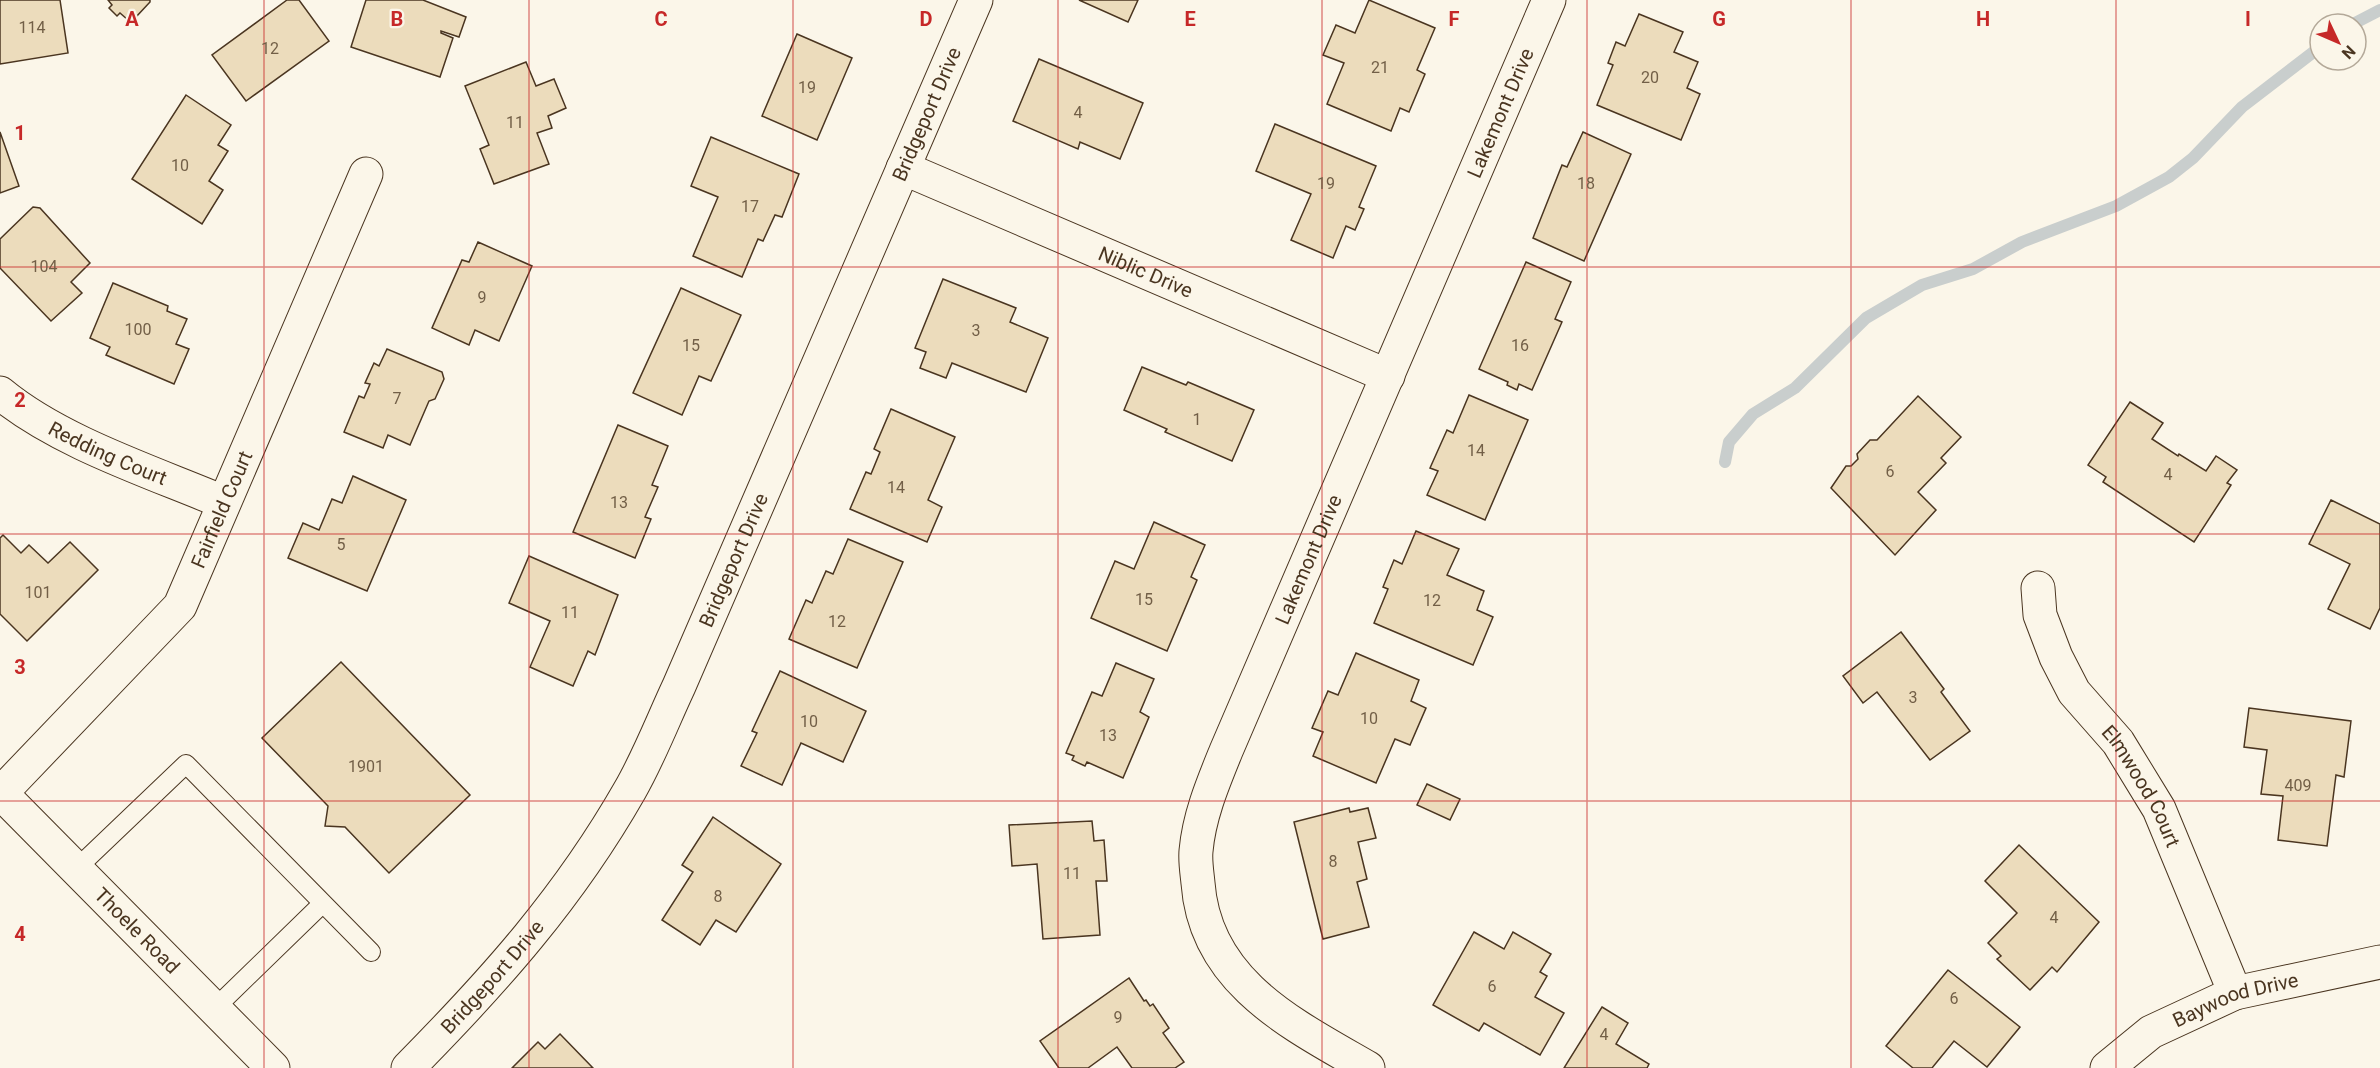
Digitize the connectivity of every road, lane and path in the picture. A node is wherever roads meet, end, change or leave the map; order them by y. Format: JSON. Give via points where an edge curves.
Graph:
{"nodes":[{"id":1,"x":976,"y":0,"type":"edge"},
{"id":2,"x":1549,"y":0,"type":"edge"},
{"id":3,"x":903,"y":168,"type":"junction"},
{"id":4,"x":366,"y":174,"type":"dead end"},
{"id":5,"x":1388,"y":376,"type":"junction"},
{"id":6,"x":0,"y":393,"type":"edge"},
{"id":7,"x":223,"y":502,"type":"junction"},
{"id":8,"x":2038,"y":588,"type":"dead end"},
{"id":9,"x":0,"y":793,"type":"edge"},
{"id":10,"x":76,"y":868,"type":"junction"},
{"id":11,"x":322,"y":904,"type":"junction"},
{"id":12,"x":371,"y":952,"type":"dead end"},
{"id":13,"x":2380,"y":962,"type":"edge"},
{"id":14,"x":2235,"y":993,"type":"junction"},
{"id":15,"x":214,"y":1009,"type":"junction"},
{"id":16,"x":273,"y":1068,"type":"edge"},
{"id":17,"x":408,"y":1068,"type":"edge"},
{"id":18,"x":1368,"y":1068,"type":"edge"},
{"id":19,"x":2107,"y":1068,"type":"edge"}],
"edges":[{"from":1,"to":3,"type":"street","name":"Bridgeport Drive"},
{"from":2,"to":5,"type":"street","name":"Lakemont Drive"},
{"from":3,"to":5,"type":"street","name":"Niblic Drive"},
{"from":3,"to":17,"type":"street","name":"Bridgeport Drive","via":[[631,788],[540,926],[482,993]]},
{"from":4,"to":7,"type":"street","name":"Fairfield Court"},
{"from":5,"to":18,"type":"street","name":"Lakemont Drive","via":[[1226,751],[1204,808],[1195,852],[1199,903],[1213,941],[1234,975],[1261,1001]]},
{"from":6,"to":7,"type":"street","name":"Redding Court","via":[[25,414]]},
{"from":7,"to":9,"type":"street","name":"Fairfield Court","via":[[180,606]]},
{"from":8,"to":14,"type":"street","name":"Elmwood Court","via":[[2040,615],[2056,657],[2074,692],[2118,742],[2159,809]]},
{"from":9,"to":10,"type":"street","name":"Thoele Road"},
{"from":10,"to":11,"type":"lane","via":[[186,764]]},
{"from":10,"to":15,"type":"street","name":"Thoele Road"},
{"from":11,"to":12,"type":"lane"},
{"from":11,"to":15,"type":"lane"},
{"from":13,"to":14,"type":"street","name":"Baywood Drive"},
{"from":14,"to":19,"type":"street","name":"Baywood Drive","via":[[2151,1032]]},
{"from":15,"to":16,"type":"street","name":"Thoele Road"}]}
